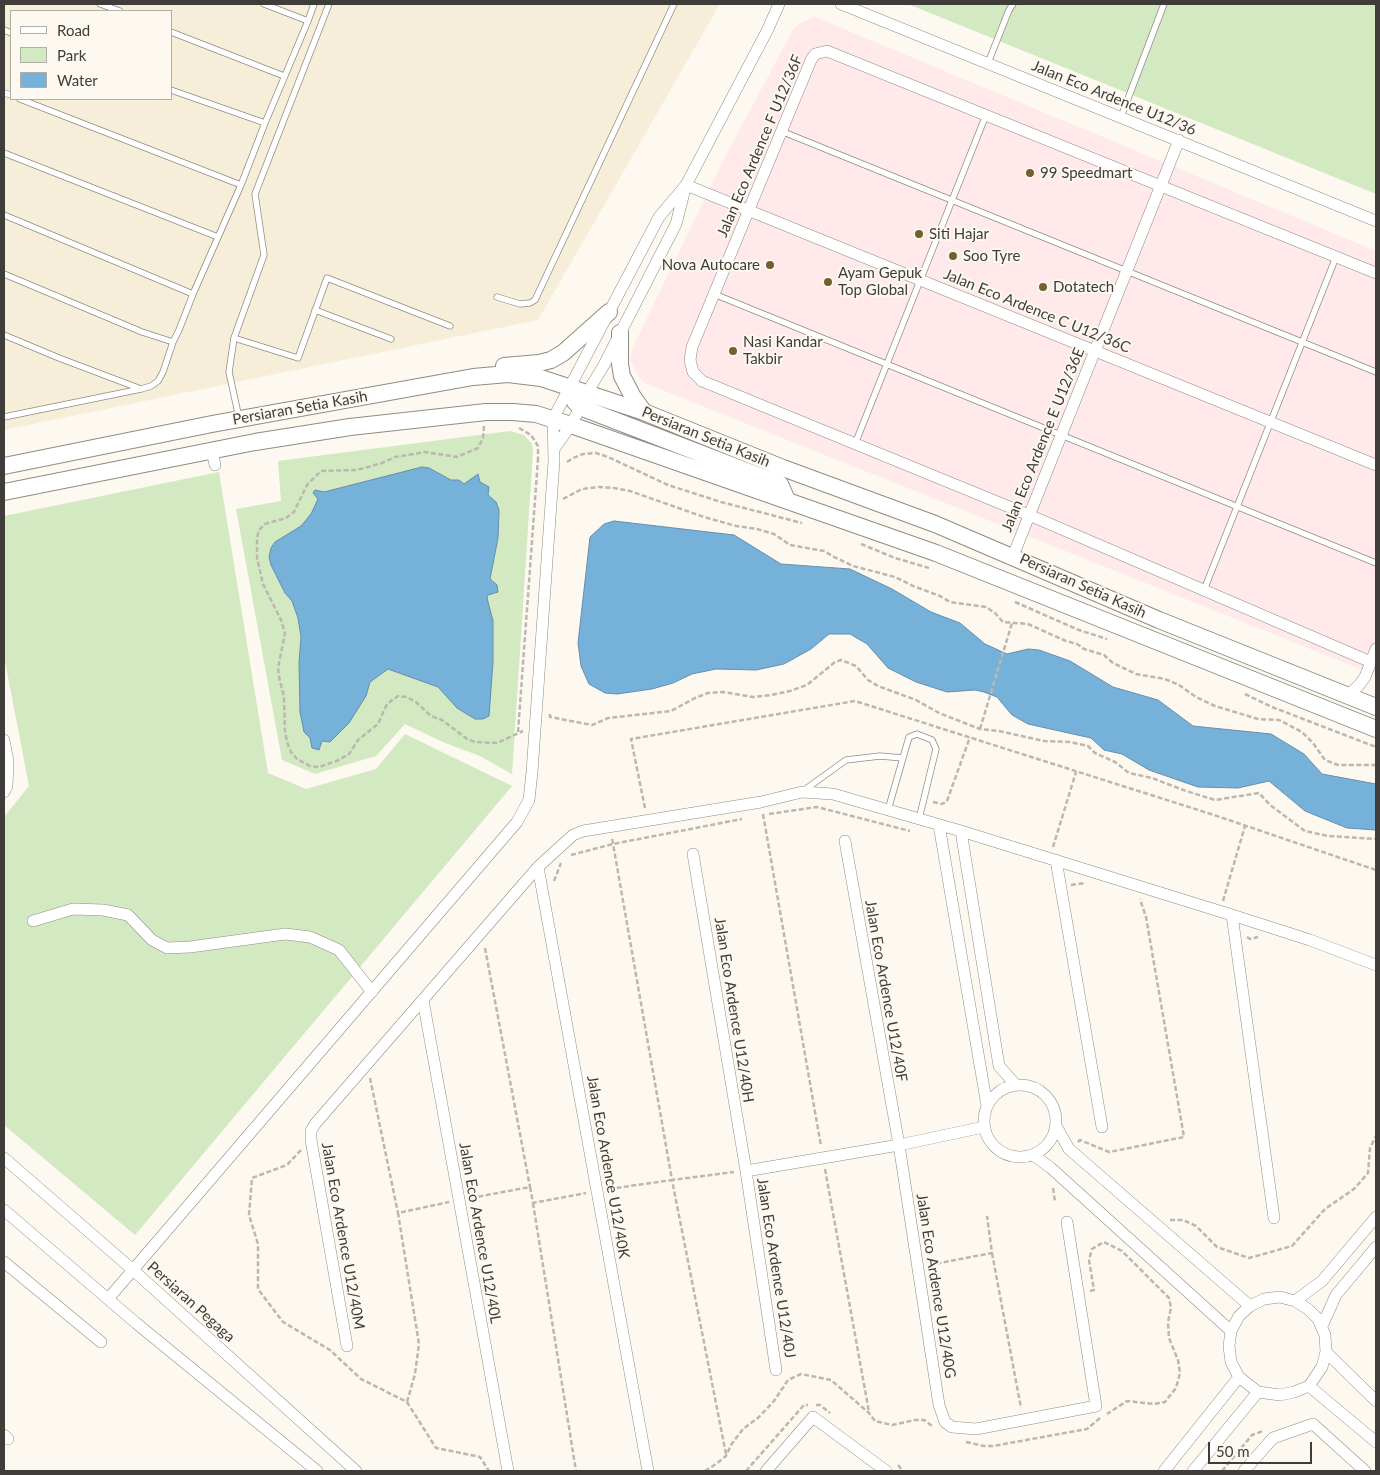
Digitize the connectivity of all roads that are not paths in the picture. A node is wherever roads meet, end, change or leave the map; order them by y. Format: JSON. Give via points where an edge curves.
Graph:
{"nodes":[{"id":1,"x":100,"y":4,"type":"edge"},
{"id":2,"x":264,"y":4,"type":"edge"},
{"id":3,"x":314,"y":4,"type":"edge"},
{"id":4,"x":329,"y":4,"type":"edge"},
{"id":5,"x":674,"y":4,"type":"edge"},
{"id":6,"x":779,"y":4,"type":"edge"},
{"id":7,"x":841,"y":4,"type":"edge"},
{"id":8,"x":1013,"y":4,"type":"edge"},
{"id":9,"x":1164,"y":4,"type":"edge"},
{"id":10,"x":117,"y":10,"type":"edge"},
{"id":11,"x":308,"y":21,"type":"junction"},
{"id":12,"x":172,"y":32,"type":"edge"},
{"id":13,"x":988,"y":63,"type":"junction"},
{"id":14,"x":284,"y":76,"type":"junction"},
{"id":15,"x":172,"y":90,"type":"edge"},
{"id":16,"x":23,"y":100,"type":"edge"},
{"id":17,"x":986,"y":115,"type":"junction"},
{"id":18,"x":1121,"y":117,"type":"junction"},
{"id":19,"x":265,"y":123,"type":"junction"},
{"id":20,"x":781,"y":130,"type":"junction"},
{"id":21,"x":1178,"y":140,"type":"junction"},
{"id":22,"x":4,"y":153,"type":"edge"},
{"id":23,"x":241,"y":185,"type":"junction"},
{"id":24,"x":686,"y":185,"type":"junction"},
{"id":25,"x":1160,"y":186,"type":"junction"},
{"id":26,"x":952,"y":200,"type":"junction"},
{"id":27,"x":748,"y":210,"type":"junction"},
{"id":28,"x":4,"y":214,"type":"edge"},
{"id":29,"x":1376,"y":221,"type":"edge"},
{"id":30,"x":218,"y":237,"type":"junction"},
{"id":31,"x":1336,"y":257,"type":"junction"},
{"id":32,"x":1126,"y":271,"type":"junction"},
{"id":33,"x":1376,"y":273,"type":"edge"},
{"id":34,"x":4,"y":274,"type":"edge"},
{"id":35,"x":921,"y":280,"type":"junction"},
{"id":36,"x":193,"y":294,"type":"junction"},
{"id":37,"x":714,"y":294,"type":"junction"},
{"id":38,"x":497,"y":298,"type":"dead end"},
{"id":39,"x":316,"y":310,"type":"junction"},
{"id":40,"x":609,"y":312,"type":"junction"},
{"id":41,"x":450,"y":326,"type":"dead end"},
{"id":42,"x":620,"y":333,"type":"junction"},
{"id":43,"x":4,"y":335,"type":"edge"},
{"id":44,"x":234,"y":338,"type":"junction"},
{"id":45,"x":391,"y":339,"type":"dead end"},
{"id":46,"x":174,"y":342,"type":"junction"},
{"id":47,"x":1302,"y":342,"type":"junction"},
{"id":48,"x":1094,"y":351,"type":"junction"},
{"id":49,"x":887,"y":364,"type":"junction"},
{"id":50,"x":1376,"y":372,"type":"edge"},
{"id":51,"x":492,"y":374,"type":"junction"},
{"id":52,"x":570,"y":387,"type":"junction"},
{"id":53,"x":141,"y":389,"type":"junction"},
{"id":54,"x":587,"y":393,"type":"junction"},
{"id":55,"x":580,"y":408,"type":"junction"},
{"id":56,"x":644,"y":412,"type":"junction"},
{"id":57,"x":4,"y":417,"type":"edge"},
{"id":58,"x":239,"y":419,"type":"junction"},
{"id":59,"x":553,"y":419,"type":"junction"},
{"id":60,"x":1270,"y":422,"type":"junction"},
{"id":61,"x":571,"y":425,"type":"junction"},
{"id":62,"x":1061,"y":435,"type":"junction"},
{"id":63,"x":855,"y":444,"type":"junction"},
{"id":64,"x":554,"y":449,"type":"junction"},
{"id":65,"x":4,"y":466,"type":"edge"},
{"id":66,"x":1376,"y":466,"type":"edge"},
{"id":67,"x":4,"y":492,"type":"edge"},
{"id":68,"x":787,"y":500,"type":"junction"},
{"id":69,"x":1237,"y":506,"type":"junction"},
{"id":70,"x":1029,"y":515,"type":"junction"},
{"id":71,"x":1013,"y":556,"type":"junction"},
{"id":72,"x":1376,"y":563,"type":"edge"},
{"id":73,"x":1204,"y":590,"type":"junction"},
{"id":74,"x":1376,"y":649,"type":"edge"},
{"id":75,"x":1371,"y":662,"type":"junction"},
{"id":76,"x":1348,"y":696,"type":"junction"},
{"id":77,"x":1376,"y":706,"type":"edge"},
{"id":78,"x":1376,"y":730,"type":"edge"},
{"id":79,"x":4,"y":740,"type":"edge"},
{"id":80,"x":903,"y":758,"type":"junction"},
{"id":81,"x":4,"y":792,"type":"edge"},
{"id":82,"x":802,"y":792,"type":"junction"},
{"id":83,"x":888,"y":810,"type":"junction"},
{"id":84,"x":919,"y":819,"type":"junction"},
{"id":85,"x":939,"y":825,"type":"junction"},
{"id":86,"x":961,"y":831,"type":"junction"},
{"id":87,"x":845,"y":841,"type":"dead end"},
{"id":88,"x":693,"y":854,"type":"dead end"},
{"id":89,"x":1052,"y":859,"type":"junction"},
{"id":90,"x":538,"y":867,"type":"junction"},
{"id":91,"x":1232,"y":915,"type":"junction"},
{"id":92,"x":33,"y":921,"type":"dead end"},
{"id":93,"x":1376,"y":965,"type":"edge"},
{"id":94,"x":372,"y":992,"type":"junction"},
{"id":95,"x":423,"y":1000,"type":"junction"},
{"id":96,"x":1015,"y":1084,"type":"junction"},
{"id":97,"x":987,"y":1106,"type":"junction"},
{"id":98,"x":1056,"y":1126,"type":"junction"},
{"id":99,"x":1102,"y":1127,"type":"dead end"},
{"id":100,"x":984,"y":1128,"type":"junction"},
{"id":101,"x":898,"y":1145,"type":"junction"},
{"id":102,"x":1034,"y":1155,"type":"junction"},
{"id":103,"x":4,"y":1158,"type":"edge"},
{"id":104,"x":746,"y":1171,"type":"junction"},
{"id":105,"x":4,"y":1210,"type":"edge"},
{"id":106,"x":1376,"y":1217,"type":"edge"},
{"id":107,"x":1274,"y":1218,"type":"dead end"},
{"id":108,"x":1067,"y":1222,"type":"dead end"},
{"id":109,"x":1376,"y":1248,"type":"edge"},
{"id":110,"x":4,"y":1262,"type":"edge"},
{"id":111,"x":133,"y":1270,"type":"junction"},
{"id":112,"x":108,"y":1299,"type":"junction"},
{"id":113,"x":1295,"y":1301,"type":"junction"},
{"id":114,"x":1250,"y":1306,"type":"junction"},
{"id":115,"x":1322,"y":1326,"type":"junction"},
{"id":116,"x":1231,"y":1330,"type":"junction"},
{"id":117,"x":101,"y":1342,"type":"dead end"},
{"id":118,"x":347,"y":1346,"type":"dead end"},
{"id":119,"x":1326,"y":1352,"type":"junction"},
{"id":120,"x":776,"y":1370,"type":"dead end"},
{"id":121,"x":1239,"y":1377,"type":"junction"},
{"id":122,"x":1310,"y":1386,"type":"junction"},
{"id":123,"x":1258,"y":1392,"type":"junction"},
{"id":124,"x":1376,"y":1401,"type":"edge"},
{"id":125,"x":1376,"y":1442,"type":"edge"},
{"id":126,"x":317,"y":1471,"type":"edge"},
{"id":127,"x":356,"y":1471,"type":"edge"},
{"id":128,"x":508,"y":1471,"type":"edge"},
{"id":129,"x":648,"y":1471,"type":"edge"},
{"id":130,"x":766,"y":1471,"type":"edge"},
{"id":131,"x":886,"y":1471,"type":"edge"},
{"id":132,"x":1164,"y":1471,"type":"edge"},
{"id":133,"x":1193,"y":1471,"type":"edge"},
{"id":134,"x":1244,"y":1471,"type":"edge"},
{"id":135,"x":1365,"y":1471,"type":"edge"}],
"edges":[{"from":1,"to":10,"type":"lane"},
{"from":2,"to":11,"type":"lane"},
{"from":3,"to":11,"type":"lane"},
{"from":4,"to":44,"type":"lane","via":[[255,194],[264,255]]},
{"from":5,"to":38,"type":"lane","via":[[535,300],[520,304]]},
{"from":6,"to":24,"type":"street"},
{"from":7,"to":13,"type":"street","name":"Jalan Eco Ardence U12/36"},
{"from":8,"to":13,"type":"lane"},
{"from":9,"to":18,"type":"lane"},
{"from":11,"to":14,"type":"lane"},
{"from":12,"to":14,"type":"lane"},
{"from":13,"to":18,"type":"street","name":"Jalan Eco Ardence U12/36"},
{"from":14,"to":19,"type":"lane"},
{"from":15,"to":19,"type":"lane"},
{"from":16,"to":23,"type":"lane"},
{"from":17,"to":20,"type":"street","name":"Jalan Eco Ardence F U12/36F","via":[[827,51],[815,54],[811,60]]},
{"from":17,"to":25,"type":"street"},
{"from":17,"to":26,"type":"lane"},
{"from":18,"to":21,"type":"street","name":"Jalan Eco Ardence U12/36"},
{"from":19,"to":23,"type":"lane"},
{"from":20,"to":26,"type":"lane"},
{"from":20,"to":27,"type":"street","name":"Jalan Eco Ardence F U12/36F"},
{"from":21,"to":25,"type":"street","name":"Jalan Eco Ardence E U12/36E"},
{"from":21,"to":29,"type":"street","name":"Jalan Eco Ardence U12/36"},
{"from":22,"to":30,"type":"lane"},
{"from":23,"to":30,"type":"lane"},
{"from":24,"to":27,"type":"street","name":"Jalan Eco Ardence C U12/36C"},
{"from":24,"to":40,"type":"street","via":[[659,217]]},
{"from":24,"to":42,"type":"street","via":[[676,224]]},
{"from":25,"to":31,"type":"street"},
{"from":25,"to":32,"type":"street","name":"Jalan Eco Ardence E U12/36E"},
{"from":26,"to":32,"type":"lane"},
{"from":26,"to":35,"type":"lane"},
{"from":27,"to":35,"type":"street","name":"Jalan Eco Ardence C U12/36C"},
{"from":27,"to":37,"type":"street","name":"Jalan Eco Ardence F U12/36F"},
{"from":28,"to":36,"type":"lane"},
{"from":30,"to":36,"type":"lane"},
{"from":31,"to":33,"type":"street"},
{"from":31,"to":47,"type":"lane"},
{"from":32,"to":47,"type":"lane"},
{"from":32,"to":48,"type":"street","name":"Jalan Eco Ardence E U12/36E"},
{"from":34,"to":46,"type":"lane","via":[[142,332]]},
{"from":35,"to":48,"type":"street","name":"Jalan Eco Ardence C U12/36C"},
{"from":35,"to":49,"type":"lane"},
{"from":36,"to":46,"type":"lane"},
{"from":37,"to":49,"type":"lane"},
{"from":37,"to":63,"type":"street","name":"Jalan Eco Ardence F U12/36F","via":[[692,347],[690,360],[693,372],[702,381]]},
{"from":39,"to":41,"type":"lane","via":[[327,278]]},
{"from":39,"to":44,"type":"lane","via":[[298,358]]},
{"from":39,"to":45,"type":"lane"},
{"from":40,"to":51,"type":"street","via":[[551,360],[504,366]]},
{"from":40,"to":52,"type":"street"},
{"from":42,"to":54,"type":"street"},
{"from":42,"to":56,"type":"street","via":[[622,376]]},
{"from":43,"to":53,"type":"lane"},
{"from":44,"to":58,"type":"lane","via":[[229,372]]},
{"from":46,"to":53,"type":"lane","via":[[158,381]]},
{"from":47,"to":50,"type":"lane"},
{"from":47,"to":60,"type":"lane"},
{"from":48,"to":60,"type":"street","name":"Jalan Eco Ardence C U12/36C"},
{"from":48,"to":62,"type":"street","name":"Jalan Eco Ardence E U12/36E"},
{"from":49,"to":62,"type":"lane"},
{"from":49,"to":63,"type":"lane"},
{"from":51,"to":52,"type":"street","name":"Persiaran Setia Kasih","via":[[541,378]]},
{"from":51,"to":58,"type":"street","name":"Persiaran Setia Kasih"},
{"from":52,"to":54,"type":"street","name":"Persiaran Setia Kasih"},
{"from":52,"to":55,"type":"street","via":[[574,402]]},
{"from":52,"to":59,"type":"street"},
{"from":53,"to":57,"type":"lane"},
{"from":54,"to":55,"type":"street"},
{"from":54,"to":56,"type":"street","name":"Persiaran Setia Kasih"},
{"from":55,"to":61,"type":"street"},
{"from":55,"to":68,"type":"street","via":[[780,484]]},
{"from":56,"to":71,"type":"street","name":"Persiaran Setia Kasih"},
{"from":58,"to":65,"type":"street","name":"Persiaran Setia Kasih"},
{"from":59,"to":61,"type":"street","name":"Persiaran Setia Kasih"},
{"from":59,"to":64,"type":"street"},
{"from":59,"to":67,"type":"street","name":"Persiaran Setia Kasih","via":[[536,414],[486,412],[350,427],[255,442],[214,458]]},
{"from":60,"to":66,"type":"street","name":"Jalan Eco Ardence C U12/36C"},
{"from":60,"to":69,"type":"lane"},
{"from":61,"to":64,"type":"street"},
{"from":61,"to":68,"type":"street","name":"Persiaran Setia Kasih"},
{"from":62,"to":69,"type":"lane"},
{"from":62,"to":70,"type":"street","name":"Jalan Eco Ardence E U12/36E"},
{"from":63,"to":70,"type":"street"},
{"from":64,"to":94,"type":"street","via":[[529,800],[517,822]]},
{"from":68,"to":78,"type":"street","name":"Persiaran Setia Kasih","via":[[936,554]]},
{"from":69,"to":72,"type":"lane"},
{"from":69,"to":73,"type":"lane"},
{"from":70,"to":71,"type":"street","name":"Jalan Eco Ardence E U12/36E"},
{"from":70,"to":73,"type":"street"},
{"from":71,"to":76,"type":"street","name":"Persiaran Setia Kasih","via":[[1159,620]]},
{"from":73,"to":75,"type":"street"},
{"from":74,"to":75,"type":"street"},
{"from":75,"to":76,"type":"street","via":[[1365,677]]},
{"from":76,"to":77,"type":"street","name":"Persiaran Setia Kasih"},
{"from":79,"to":81,"type":"street","via":[[8,761]]},
{"from":80,"to":82,"type":"lane","via":[[880,756],[846,760]]},
{"from":80,"to":83,"type":"lane"},
{"from":80,"to":84,"type":"lane","via":[[909,736],[917,734],[932,740],[936,749]]},
{"from":82,"to":83,"type":"street","via":[[834,794]]},
{"from":82,"to":90,"type":"street","via":[[761,802],[583,831],[573,835]]},
{"from":83,"to":84,"type":"street"},
{"from":84,"to":85,"type":"street"},
{"from":85,"to":86,"type":"street"},
{"from":85,"to":97,"type":"street"},
{"from":86,"to":89,"type":"street"},
{"from":86,"to":96,"type":"street","via":[[999,1066]]},
{"from":87,"to":101,"type":"street","name":"Jalan Eco Ardence U12/40F"},
{"from":88,"to":104,"type":"street","name":"Jalan Eco Ardence U12/40H"},
{"from":89,"to":91,"type":"street"},
{"from":89,"to":99,"type":"street","via":[[1060,884]]},
{"from":90,"to":95,"type":"street"},
{"from":90,"to":129,"type":"street","name":"Jalan Eco Ardence U12/40K"},
{"from":91,"to":93,"type":"street"},
{"from":91,"to":107,"type":"street"},
{"from":92,"to":94,"type":"street","via":[[73,909],[111,911],[128,915],[152,940],[167,948],[285,934],[310,937],[339,950]]},
{"from":94,"to":111,"type":"street"},
{"from":95,"to":118,"type":"street","name":"Jalan Eco Ardence U12/40M","via":[[311,1131]]},
{"from":95,"to":128,"type":"street","name":"Jalan Eco Ardence U12/40L"},
{"from":96,"to":97,"type":"street","via":[[999,1091]]},
{"from":96,"to":98,"type":"street","via":[[1035,1087],[1050,1099]]},
{"from":97,"to":100,"type":"street"},
{"from":98,"to":102,"type":"street","via":[[1049,1144]]},
{"from":98,"to":114,"type":"street","via":[[1069,1149]]},
{"from":100,"to":101,"type":"street"},
{"from":100,"to":102,"type":"street","via":[[991,1142],[1006,1154]]},
{"from":101,"to":104,"type":"street"},
{"from":101,"to":108,"type":"street","name":"Jalan Eco Ardence U12/40G","via":[[939,1405],[945,1422],[952,1427],[976,1429],[1096,1406]]},
{"from":102,"to":116,"type":"street"},
{"from":103,"to":111,"type":"street","name":"Persiaran Pegaga"},
{"from":104,"to":120,"type":"street","name":"Jalan Eco Ardence U12/40J"},
{"from":105,"to":112,"type":"street"},
{"from":106,"to":113,"type":"street","via":[[1322,1281]]},
{"from":109,"to":115,"type":"street","via":[[1336,1295]]},
{"from":110,"to":117,"type":"street"},
{"from":111,"to":112,"type":"street"},
{"from":111,"to":127,"type":"street","name":"Persiaran Pegaga"},
{"from":112,"to":126,"type":"street"},
{"from":113,"to":114,"type":"street","via":[[1280,1297],[1264,1299]]},
{"from":113,"to":115,"type":"street","via":[[1308,1309]]},
{"from":114,"to":116,"type":"street"},
{"from":115,"to":119,"type":"street"},
{"from":116,"to":121,"type":"street","via":[[1231,1362]]},
{"from":119,"to":122,"type":"street","via":[[1322,1367]]},
{"from":119,"to":124,"type":"street"},
{"from":121,"to":123,"type":"street"},
{"from":121,"to":132,"type":"street"},
{"from":122,"to":123,"type":"street","via":[[1280,1395]]},
{"from":122,"to":125,"type":"street"},
{"from":123,"to":133,"type":"street"},
{"from":130,"to":131,"type":"street","via":[[813,1417]]},
{"from":134,"to":135,"type":"street","via":[[1273,1438],[1313,1424]]}]}
